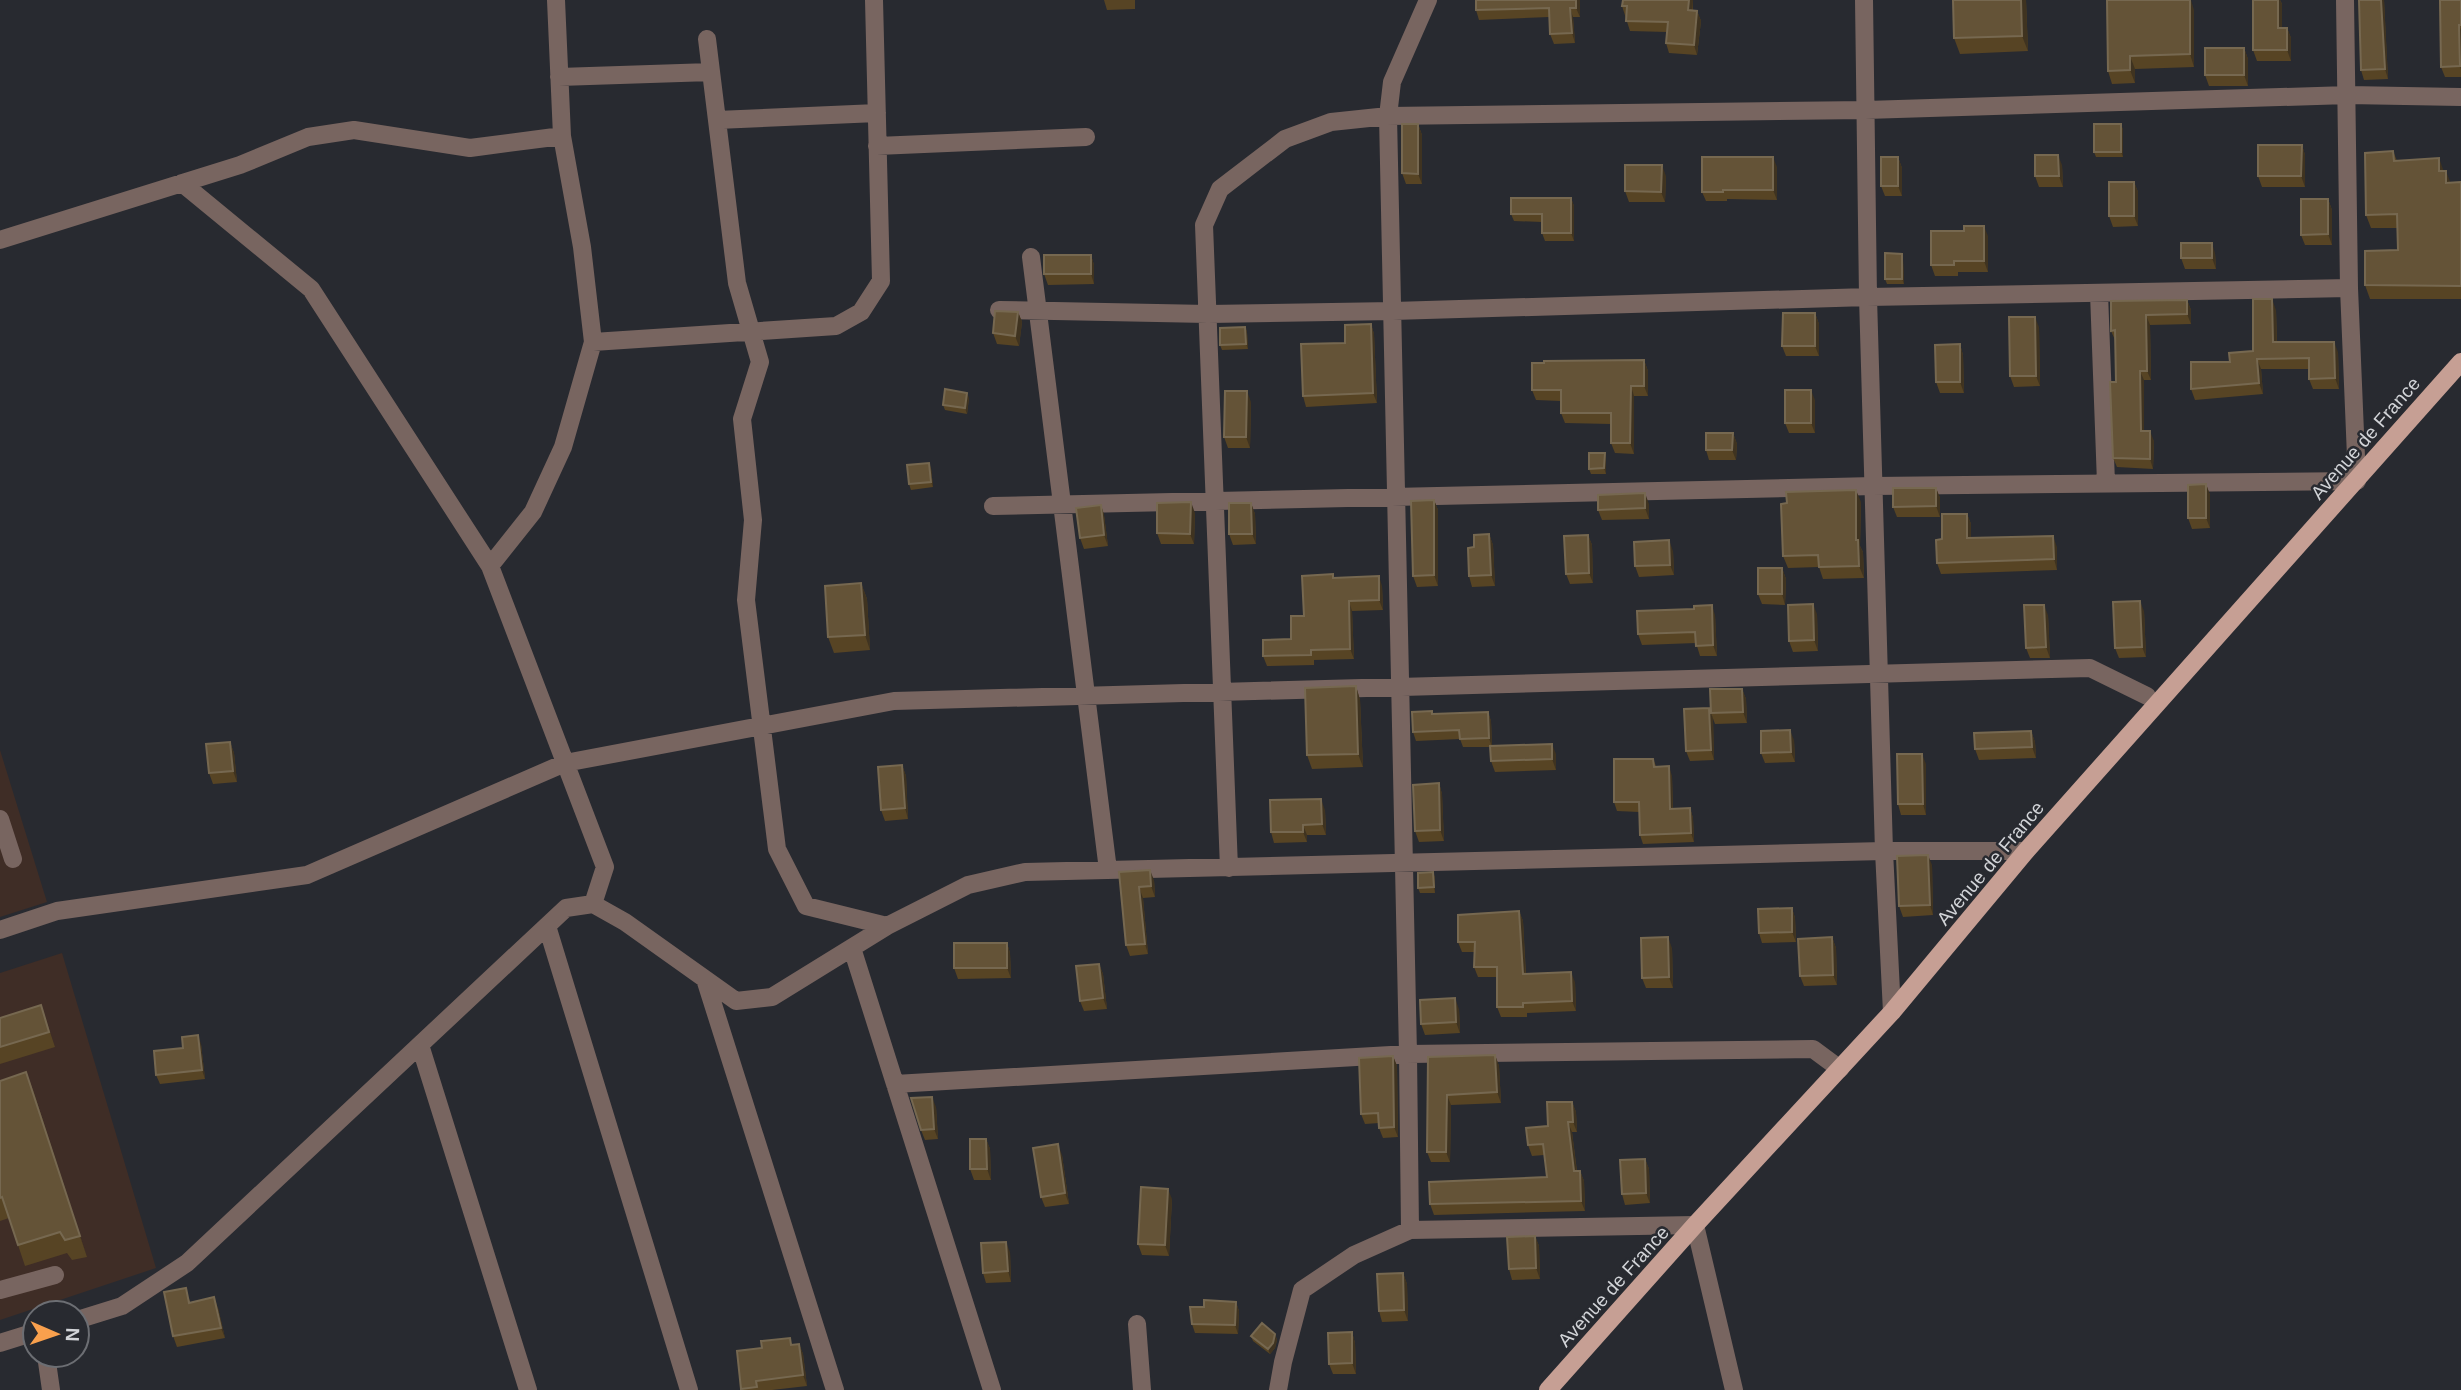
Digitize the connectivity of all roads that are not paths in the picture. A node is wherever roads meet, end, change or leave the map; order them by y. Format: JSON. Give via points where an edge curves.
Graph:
{"nodes":[{"id":1,"x":556,"y":0,"type":"edge"},
{"id":2,"x":874,"y":0,"type":"edge"},
{"id":3,"x":1428,"y":0,"type":"edge"},
{"id":4,"x":1864,"y":0,"type":"edge"},
{"id":5,"x":2345,"y":0,"type":"edge"},
{"id":6,"x":707,"y":39,"type":"dead end"},
{"id":7,"x":711,"y":72,"type":"junction"},
{"id":8,"x":559,"y":77,"type":"junction"},
{"id":9,"x":2348,"y":94,"type":"junction"},
{"id":10,"x":2461,"y":97,"type":"edge"},
{"id":11,"x":1866,"y":110,"type":"junction"},
{"id":12,"x":877,"y":113,"type":"junction"},
{"id":13,"x":1388,"y":116,"type":"junction"},
{"id":14,"x":717,"y":120,"type":"junction"},
{"id":15,"x":562,"y":136,"type":"junction"},
{"id":16,"x":1086,"y":137,"type":"dead end"},
{"id":17,"x":877,"y":146,"type":"junction"},
{"id":18,"x":182,"y":183,"type":"junction"},
{"id":19,"x":0,"y":240,"type":"edge"},
{"id":20,"x":1031,"y":257,"type":"dead end"},
{"id":21,"x":2349,"y":288,"type":"junction"},
{"id":22,"x":2099,"y":293,"type":"junction"},
{"id":23,"x":1868,"y":297,"type":"junction"},
{"id":24,"x":999,"y":310,"type":"edge"},
{"id":25,"x":1037,"y":310,"type":"junction"},
{"id":26,"x":1393,"y":312,"type":"junction"},
{"id":27,"x":1208,"y":314,"type":"junction"},
{"id":28,"x":751,"y":332,"type":"junction"},
{"id":29,"x":593,"y":342,"type":"junction"},
{"id":30,"x":2461,"y":362,"type":"edge"},
{"id":31,"x":2357,"y":481,"type":"junction"},
{"id":32,"x":2106,"y":483,"type":"junction"},
{"id":33,"x":1874,"y":486,"type":"junction"},
{"id":34,"x":1396,"y":495,"type":"junction"},
{"id":35,"x":1215,"y":500,"type":"junction"},
{"id":36,"x":1062,"y":504,"type":"junction"},
{"id":37,"x":993,"y":506,"type":"dead end"},
{"id":38,"x":490,"y":566,"type":"junction"},
{"id":39,"x":1880,"y":673,"type":"junction"},
{"id":40,"x":1401,"y":687,"type":"junction"},
{"id":41,"x":1222,"y":692,"type":"junction"},
{"id":42,"x":1086,"y":696,"type":"junction"},
{"id":43,"x":2147,"y":696,"type":"dead end"},
{"id":44,"x":761,"y":724,"type":"junction"},
{"id":45,"x":565,"y":763,"type":"junction"},
{"id":46,"x":0,"y":818,"type":"edge"},
{"id":47,"x":1884,"y":851,"type":"junction"},
{"id":48,"x":2026,"y":851,"type":"junction"},
{"id":49,"x":13,"y":859,"type":"dead end"},
{"id":50,"x":1404,"y":864,"type":"junction"},
{"id":51,"x":1229,"y":867,"type":"junction"},
{"id":52,"x":1108,"y":870,"type":"junction"},
{"id":53,"x":593,"y":904,"type":"junction"},
{"id":54,"x":547,"y":926,"type":"junction"},
{"id":55,"x":887,"y":926,"type":"junction"},
{"id":56,"x":0,"y":930,"type":"edge"},
{"id":57,"x":852,"y":948,"type":"junction"},
{"id":58,"x":705,"y":979,"type":"junction"},
{"id":59,"x":1892,"y":1012,"type":"junction"},
{"id":60,"x":420,"y":1045,"type":"junction"},
{"id":61,"x":1408,"y":1054,"type":"junction"},
{"id":62,"x":1840,"y":1069,"type":"junction"},
{"id":63,"x":895,"y":1084,"type":"junction"},
{"id":64,"x":1695,"y":1225,"type":"junction"},
{"id":65,"x":1410,"y":1230,"type":"junction"},
{"id":66,"x":55,"y":1275,"type":"dead end"},
{"id":67,"x":0,"y":1290,"type":"edge"},
{"id":68,"x":91,"y":1316,"type":"edge"},
{"id":69,"x":1137,"y":1324,"type":"dead end"},
{"id":70,"x":21,"y":1336,"type":"edge"},
{"id":71,"x":0,"y":1343,"type":"edge"},
{"id":72,"x":48,"y":1369,"type":"edge"},
{"id":73,"x":51,"y":1390,"type":"edge"},
{"id":74,"x":528,"y":1390,"type":"edge"},
{"id":75,"x":689,"y":1390,"type":"edge"},
{"id":76,"x":835,"y":1390,"type":"edge"},
{"id":77,"x":992,"y":1390,"type":"edge"},
{"id":78,"x":1142,"y":1390,"type":"edge"},
{"id":79,"x":1278,"y":1390,"type":"edge"},
{"id":80,"x":1548,"y":1390,"type":"edge"},
{"id":81,"x":1734,"y":1390,"type":"edge"}],
"edges":[{"from":1,"to":8,"type":"street"},
{"from":2,"to":12,"type":"street"},
{"from":3,"to":13,"type":"street","via":[[1392,82]]},
{"from":4,"to":11,"type":"street"},
{"from":5,"to":9,"type":"street"},
{"from":6,"to":7,"type":"street"},
{"from":7,"to":8,"type":"street"},
{"from":7,"to":14,"type":"street"},
{"from":8,"to":15,"type":"street"},
{"from":9,"to":10,"type":"street"},
{"from":9,"to":11,"type":"street"},
{"from":9,"to":21,"type":"street"},
{"from":11,"to":13,"type":"street"},
{"from":11,"to":23,"type":"street"},
{"from":12,"to":14,"type":"street"},
{"from":12,"to":17,"type":"street"},
{"from":13,"to":26,"type":"street"},
{"from":13,"to":27,"type":"street","via":[[1331,122],[1285,139],[1220,189],[1205,225]]},
{"from":14,"to":28,"type":"street","via":[[737,283]]},
{"from":15,"to":18,"type":"street","via":[[470,148],[354,130],[309,137]]},
{"from":15,"to":29,"type":"street"},
{"from":16,"to":17,"type":"street"},
{"from":17,"to":28,"type":"street","via":[[881,281],[861,312],[836,326]]},
{"from":18,"to":19,"type":"street"},
{"from":18,"to":38,"type":"street","via":[[311,289]]},
{"from":20,"to":25,"type":"street"},
{"from":21,"to":22,"type":"street"},
{"from":21,"to":31,"type":"street"},
{"from":22,"to":23,"type":"street"},
{"from":22,"to":32,"type":"street"},
{"from":23,"to":26,"type":"street"},
{"from":23,"to":33,"type":"street"},
{"from":24,"to":25,"type":"street"},
{"from":25,"to":27,"type":"street"},
{"from":25,"to":36,"type":"street"},
{"from":26,"to":27,"type":"street"},
{"from":26,"to":34,"type":"street"},
{"from":27,"to":35,"type":"street"},
{"from":28,"to":29,"type":"street"},
{"from":28,"to":44,"type":"street","via":[[760,362],[742,419],[752,520],[746,600]]},
{"from":29,"to":38,"type":"street","via":[[563,447],[548,480],[533,512]]},
{"from":30,"to":31,"type":"main road","name":"Avenue de France"},
{"from":31,"to":32,"type":"street"},
{"from":31,"to":48,"type":"main road","name":"Avenue de France"},
{"from":32,"to":33,"type":"street"},
{"from":33,"to":34,"type":"street"},
{"from":33,"to":39,"type":"street"},
{"from":34,"to":35,"type":"street"},
{"from":34,"to":40,"type":"street"},
{"from":35,"to":36,"type":"street"},
{"from":35,"to":41,"type":"street"},
{"from":36,"to":37,"type":"street"},
{"from":36,"to":42,"type":"street"},
{"from":38,"to":45,"type":"street"},
{"from":39,"to":40,"type":"street"},
{"from":39,"to":43,"type":"street","via":[[2090,668]]},
{"from":39,"to":47,"type":"street"},
{"from":40,"to":41,"type":"street"},
{"from":40,"to":50,"type":"street"},
{"from":41,"to":42,"type":"street"},
{"from":41,"to":51,"type":"street"},
{"from":42,"to":44,"type":"street","via":[[894,701]]},
{"from":42,"to":52,"type":"street"},
{"from":44,"to":45,"type":"street"},
{"from":44,"to":55,"type":"street","via":[[777,849],[806,906]]},
{"from":45,"to":53,"type":"street","via":[[605,867]]},
{"from":45,"to":56,"type":"street","via":[[307,875],[57,911]]},
{"from":46,"to":49,"type":"street"},
{"from":47,"to":48,"type":"street"},
{"from":47,"to":50,"type":"street"},
{"from":47,"to":59,"type":"street"},
{"from":48,"to":59,"type":"main road","name":"Avenue de France"},
{"from":50,"to":51,"type":"street"},
{"from":50,"to":61,"type":"street"},
{"from":51,"to":52,"type":"street"},
{"from":52,"to":55,"type":"street","via":[[1025,872],[968,885]]},
{"from":53,"to":54,"type":"street","via":[[566,908]]},
{"from":53,"to":58,"type":"street"},
{"from":54,"to":60,"type":"street"},
{"from":54,"to":75,"type":"street"},
{"from":55,"to":57,"type":"street"},
{"from":57,"to":58,"type":"street","via":[[772,997],[736,1001]]},
{"from":57,"to":63,"type":"street"},
{"from":58,"to":76,"type":"street"},
{"from":59,"to":62,"type":"main road","name":"Avenue de France"},
{"from":60,"to":68,"type":"street","via":[[187,1264],[122,1306]]},
{"from":60,"to":74,"type":"street"},
{"from":61,"to":62,"type":"street","via":[[1813,1049]]},
{"from":61,"to":63,"type":"street"},
{"from":61,"to":65,"type":"street"},
{"from":62,"to":64,"type":"main road","name":"Avenue de France"},
{"from":63,"to":77,"type":"street"},
{"from":64,"to":65,"type":"street"},
{"from":64,"to":80,"type":"main road","name":"Avenue de France"},
{"from":64,"to":81,"type":"street"},
{"from":65,"to":79,"type":"street","via":[[1354,1255],[1303,1290]]},
{"from":66,"to":67,"type":"street"},
{"from":69,"to":78,"type":"street"},
{"from":70,"to":71,"type":"street"},
{"from":72,"to":73,"type":"street"}]}
